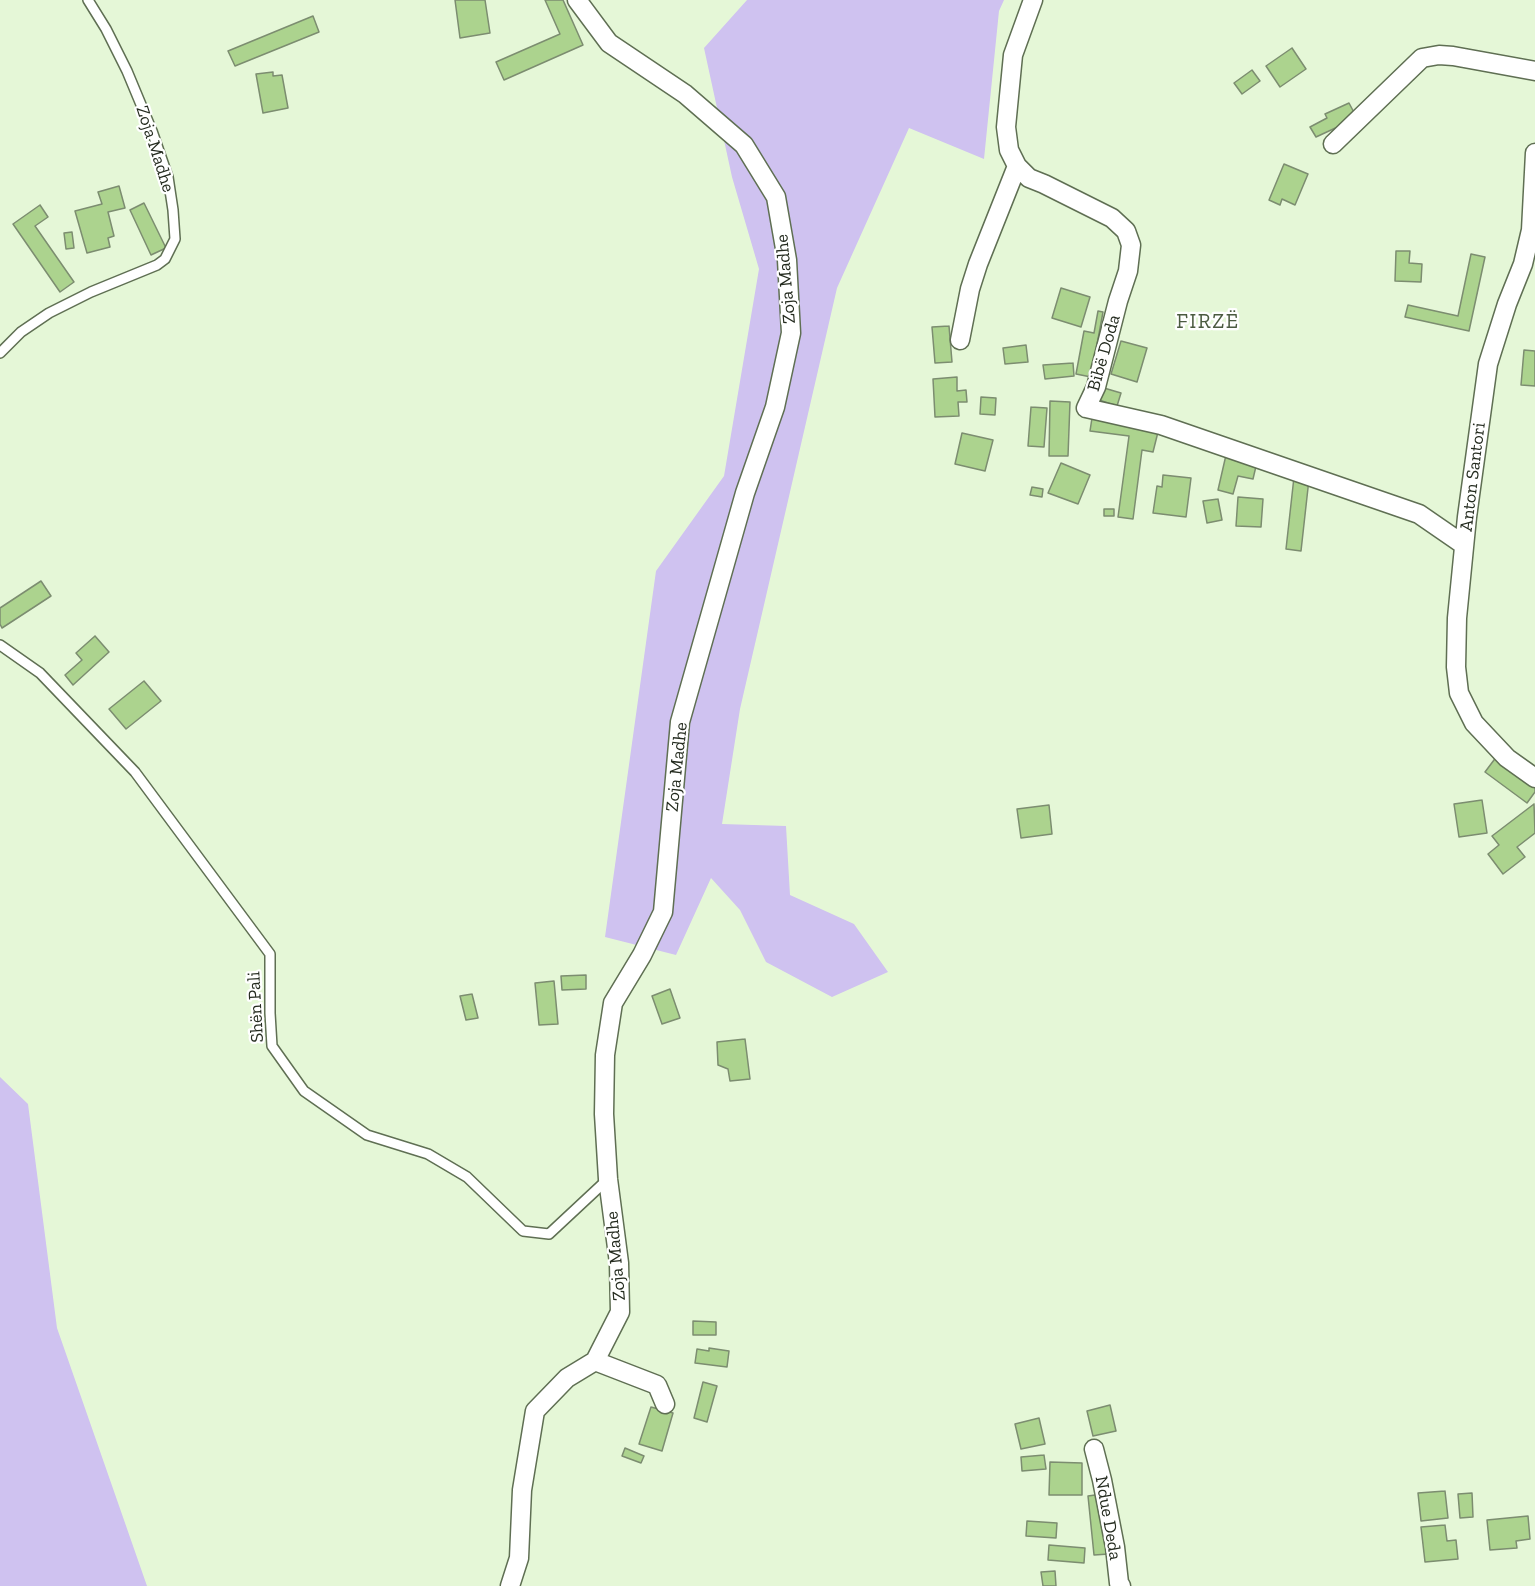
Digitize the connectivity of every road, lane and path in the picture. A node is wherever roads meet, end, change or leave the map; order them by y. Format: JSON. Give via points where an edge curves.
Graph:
{"nodes":[{"id":1,"x":88,"y":0,"type":"edge"},
{"id":2,"x":577,"y":0,"type":"edge"},
{"id":3,"x":1034,"y":0,"type":"edge"},
{"id":4,"x":1535,"y":71,"type":"edge"},
{"id":5,"x":1333,"y":144,"type":"dead end"},
{"id":6,"x":1535,"y":153,"type":"edge"},
{"id":7,"x":1017,"y":166,"type":"junction"},
{"id":8,"x":1533,"y":231,"type":"edge"},
{"id":9,"x":960,"y":340,"type":"dead end"},
{"id":10,"x":0,"y":353,"type":"edge"},
{"id":11,"x":1464,"y":545,"type":"junction"},
{"id":12,"x":1,"y":646,"type":"edge"},
{"id":13,"x":1535,"y":778,"type":"edge"},
{"id":14,"x":608,"y":1179,"type":"junction"},
{"id":15,"x":595,"y":1361,"type":"junction"},
{"id":16,"x":665,"y":1404,"type":"dead end"},
{"id":17,"x":1094,"y":1449,"type":"dead end"},
{"id":18,"x":510,"y":1586,"type":"edge"},
{"id":19,"x":1121,"y":1586,"type":"edge"}],
"edges":[{"from":1,"to":10,"type":"lane","name":"Zoja Madhe","via":[[127,71],[152,131],[168,177],[175,239],[165,259],[157,265],[49,313]]},
{"from":2,"to":14,"type":"street","name":"Zoja Madhe","via":[[609,43],[685,94],[744,145],[776,197],[787,260],[791,333],[775,406],[745,493],[680,722],[663,912],[614,1003],[605,1056]]},
{"from":3,"to":7,"type":"street","via":[[1013,55],[1006,127],[1008,150]]},
{"from":4,"to":5,"type":"street","via":[[1453,56],[1422,58]]},
{"from":6,"to":8,"type":"street","name":"Anton Santori"},
{"from":7,"to":9,"type":"street","via":[[978,264]]},
{"from":7,"to":11,"type":"street","name":"Bibë Doda","via":[[1029,178],[1112,218],[1126,231],[1131,245],[1128,271],[1096,387],[1086,408],[1161,425],[1419,514]]},
{"from":8,"to":11,"type":"street","name":"Anton Santori","via":[[1488,364]]},
{"from":11,"to":13,"type":"street","name":"Anton Santori","via":[[1457,618],[1459,693],[1474,723],[1507,758]]},
{"from":12,"to":14,"type":"lane","name":"Shën Pali","via":[[40,673],[135,772],[270,954],[272,1047],[304,1090],[367,1135],[428,1154],[467,1176],[523,1231],[549,1234]]},
{"from":14,"to":15,"type":"street","name":"Zoja Madhe","via":[[619,1263],[620,1312]]},
{"from":15,"to":16,"type":"street","via":[[657,1385]]},
{"from":15,"to":18,"type":"street","via":[[567,1378],[535,1411],[522,1490],[519,1558]]},
{"from":17,"to":19,"type":"street","name":"Ndue Deda"}]}
